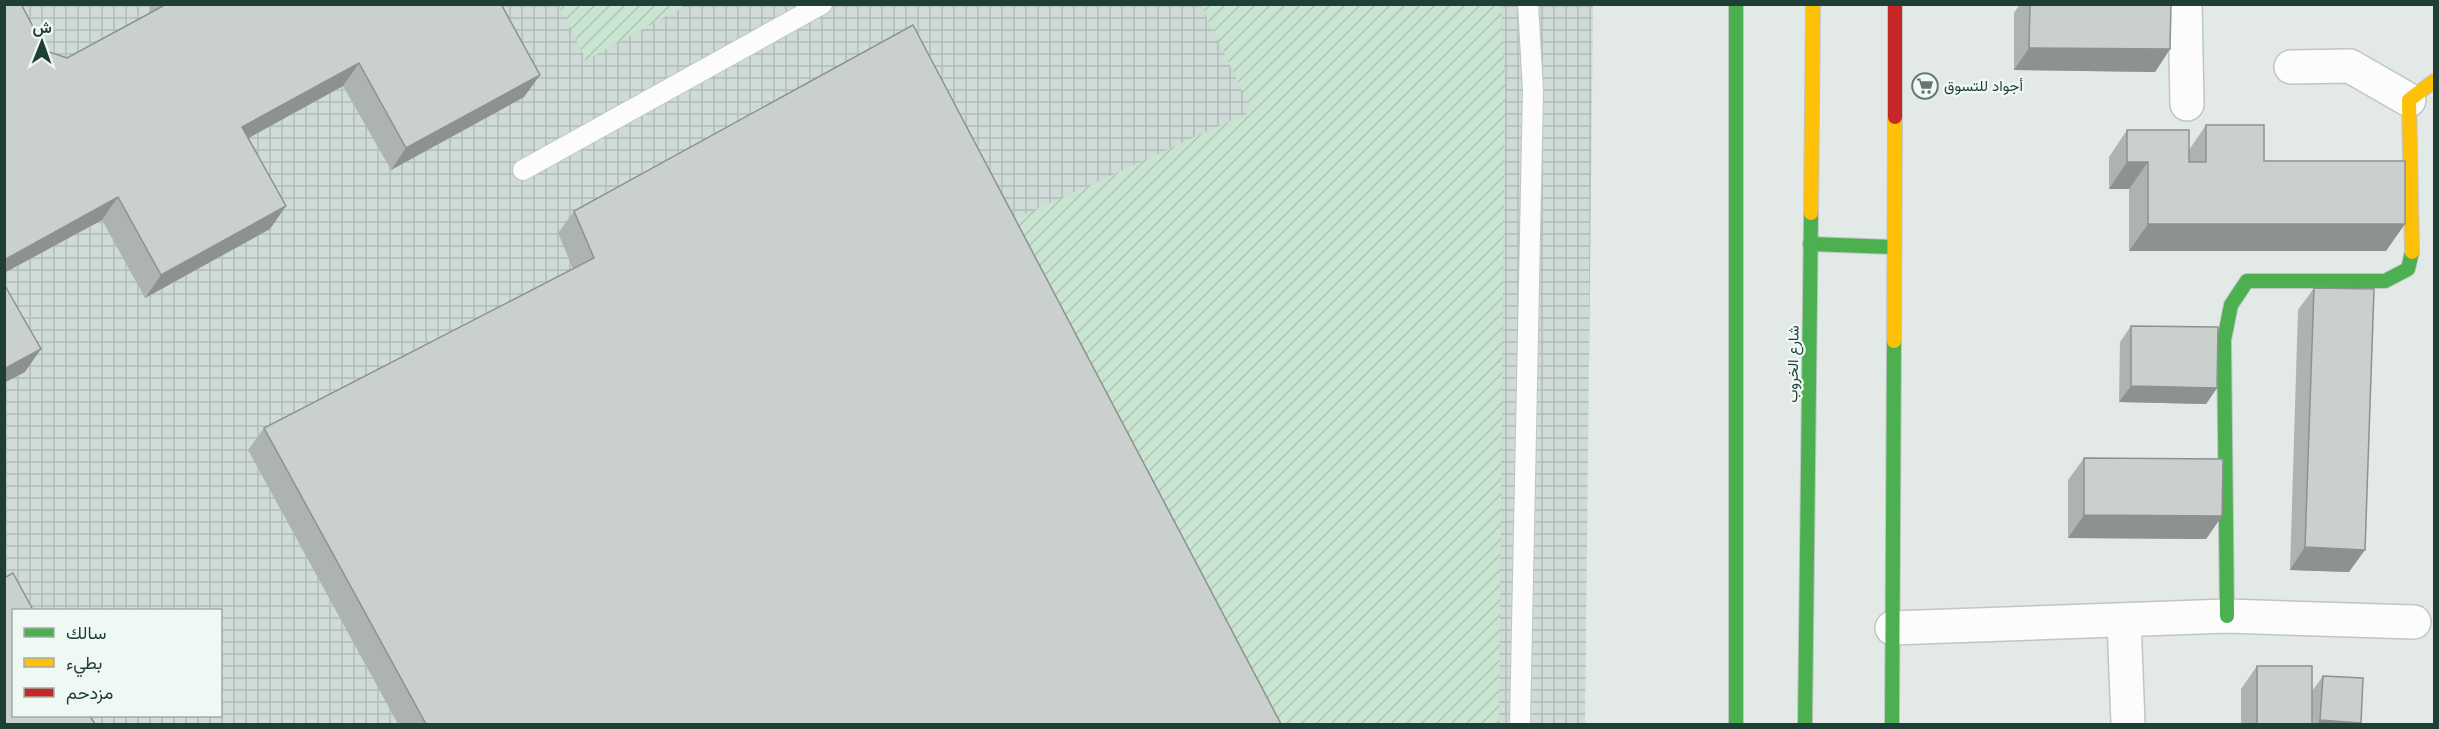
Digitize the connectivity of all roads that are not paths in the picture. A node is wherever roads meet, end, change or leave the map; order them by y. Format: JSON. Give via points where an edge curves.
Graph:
{"nodes":[{"id":1,"x":822,"y":4,"type":"edge"},
{"id":2,"x":1528,"y":4,"type":"edge"},
{"id":3,"x":1736,"y":4,"type":"edge"},
{"id":4,"x":1813,"y":4,"type":"edge"},
{"id":5,"x":1895,"y":4,"type":"edge"},
{"id":6,"x":2185,"y":4,"type":"edge"},
{"id":7,"x":2291,"y":67,"type":"dead end"},
{"id":8,"x":2422,"y":90,"type":"edge"},
{"id":9,"x":2187,"y":104,"type":"dead end"},
{"id":10,"x":523,"y":170,"type":"dead end"},
{"id":11,"x":1810,"y":244,"type":"junction"},
{"id":12,"x":1892,"y":246,"type":"junction"},
{"id":13,"x":2227,"y":616,"type":"junction"},
{"id":14,"x":2124,"y":620,"type":"junction"},
{"id":15,"x":2424,"y":622,"type":"edge"},
{"id":16,"x":1892,"y":628,"type":"junction"},
{"id":17,"x":1520,"y":724,"type":"edge"},
{"id":18,"x":1736,"y":724,"type":"edge"},
{"id":19,"x":1805,"y":724,"type":"edge"},
{"id":20,"x":1892,"y":724,"type":"edge"},
{"id":21,"x":2128,"y":724,"type":"edge"}],
"edges":[{"from":1,"to":10,"type":"lane"},
{"from":2,"to":17,"type":"lane","via":[[1533,90]]},
{"from":3,"to":18,"type":"main road"},
{"from":4,"to":11,"type":"main road","name":"شارع الخروب"},
{"from":5,"to":12,"type":"main road"},
{"from":6,"to":9,"type":"street"},
{"from":7,"to":8,"type":"street","via":[[2350,66]]},
{"from":8,"to":13,"type":"main road","via":[[2408,269],[2385,281],[2247,281],[2231,305],[2224,340]]},
{"from":11,"to":12,"type":"main road"},
{"from":11,"to":19,"type":"main road","name":"شارع الخروب"},
{"from":12,"to":16,"type":"main road"},
{"from":13,"to":14,"type":"street"},
{"from":13,"to":15,"type":"street"},
{"from":14,"to":16,"type":"street"},
{"from":14,"to":21,"type":"street"},
{"from":16,"to":20,"type":"main road"}]}
